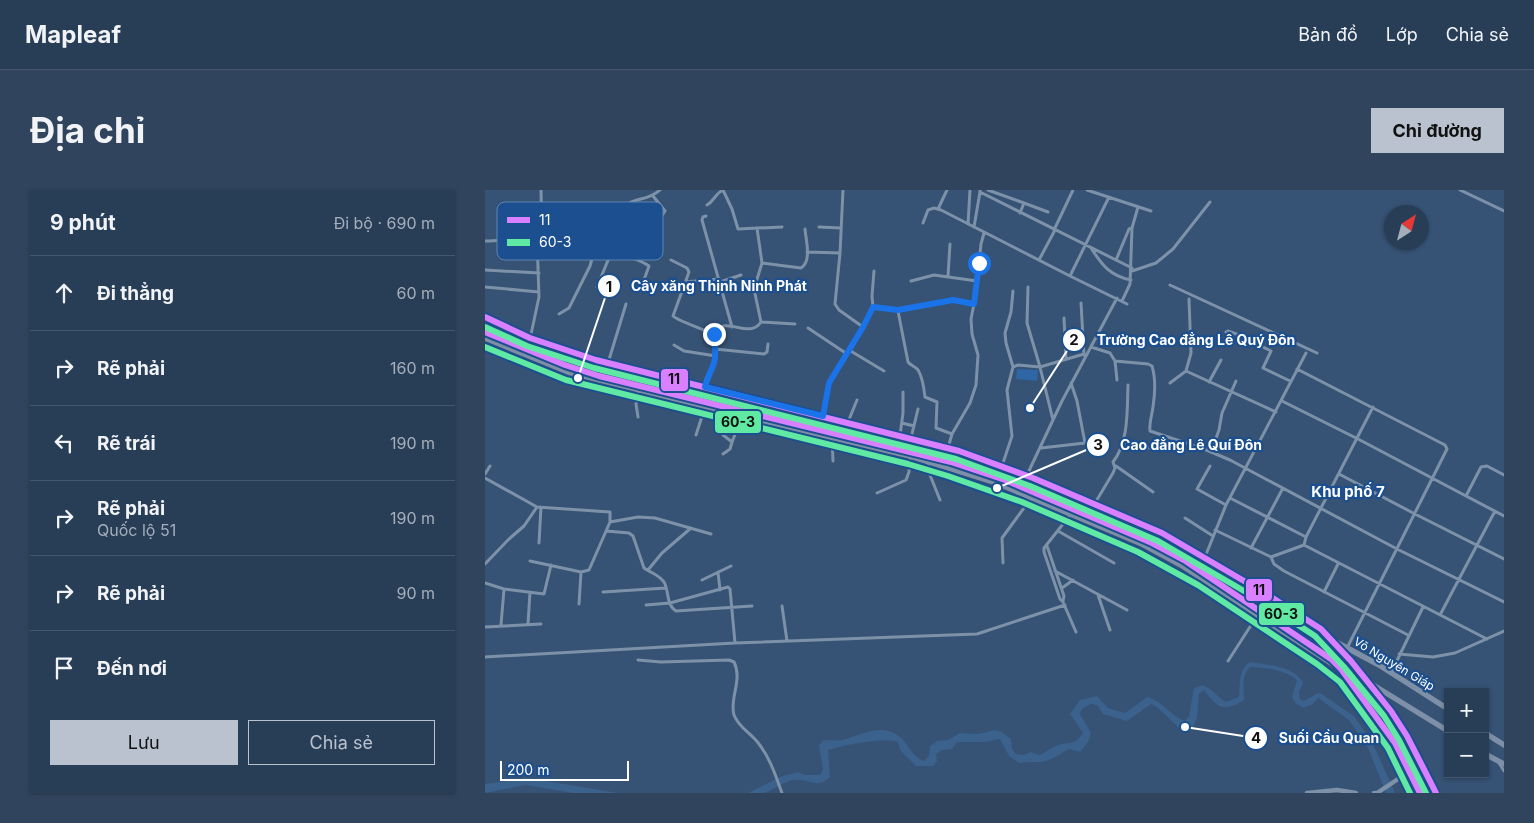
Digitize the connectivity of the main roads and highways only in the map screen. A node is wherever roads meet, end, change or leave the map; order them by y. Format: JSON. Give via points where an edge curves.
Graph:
{"nodes":[{"id":1,"x":485,"y":318,"type":"edge"},
{"id":2,"x":485,"y":323,"type":"edge"},
{"id":3,"x":485,"y":332,"type":"edge"},
{"id":4,"x":485,"y":338,"type":"edge"},
{"id":5,"x":530,"y":340,"type":"junction"},
{"id":6,"x":498,"y":341,"type":"junction"},
{"id":7,"x":705,"y":404,"type":"junction"},
{"id":8,"x":798,"y":413,"type":"junction"},
{"id":9,"x":785,"y":424,"type":"junction"},
{"id":10,"x":814,"y":431,"type":"junction"},
{"id":11,"x":950,"y":465,"type":"junction"},
{"id":12,"x":1025,"y":478,"type":"junction"},
{"id":13,"x":1019,"y":489,"type":"junction"},
{"id":14,"x":1033,"y":495,"type":"junction"},
{"id":15,"x":1329,"y":638,"type":"junction"},
{"id":16,"x":1360,"y":655,"type":"junction"},
{"id":17,"x":1322,"y":656,"type":"junction"},
{"id":18,"x":1331,"y":659,"type":"junction"},
{"id":19,"x":1354,"y":664,"type":"junction"},
{"id":20,"x":1348,"y":673,"type":"junction"},
{"id":21,"x":1366,"y":679,"type":"junction"},
{"id":22,"x":1444,"y":706,"type":"edge"},
{"id":23,"x":1444,"y":728,"type":"edge"},
{"id":24,"x":1489,"y":736,"type":"edge"},
{"id":25,"x":1504,"y":745,"type":"edge"},
{"id":26,"x":1489,"y":756,"type":"edge"},
{"id":27,"x":1501,"y":762,"type":"edge"},
{"id":28,"x":1420,"y":793,"type":"edge"},
{"id":29,"x":1436,"y":793,"type":"edge"}],
"edges":[{"from":1,"to":5,"type":"main road"},
{"from":2,"to":5,"type":"highway"},
{"from":3,"to":6,"type":"highway"},
{"from":4,"to":6,"type":"main road"},
{"from":5,"to":8,"type":"highway","via":[[607,365]]},
{"from":6,"to":7,"type":"highway","via":[[569,367]]},
{"from":6,"to":7,"type":"main road","via":[[568,372]]},
{"from":7,"to":9,"type":"highway"},
{"from":7,"to":9,"type":"main road"},
{"from":8,"to":12,"type":"highway","via":[[945,452]]},
{"from":8,"to":12,"type":"main road","via":[[823,416],[948,448],[1003,466]]},
{"from":9,"to":10,"type":"highway"},
{"from":10,"to":11,"type":"highway"},
{"from":10,"to":11,"type":"main road"},
{"from":11,"to":13,"type":"highway"},
{"from":12,"to":13,"type":"highway"},
{"from":12,"to":15,"type":"highway","via":[[1158,538],[1267,598]]},
{"from":12,"to":15,"type":"main road","via":[[1095,503],[1162,533],[1321,629]]},
{"from":13,"to":14,"type":"highway"},
{"from":14,"to":17,"type":"main road","via":[[1173,561]]},
{"from":14,"to":18,"type":"highway","via":[[1152,543],[1184,560]]},
{"from":15,"to":16,"type":"highway","name":"Võ Nguyên Giáp"},
{"from":15,"to":19,"type":"highway"},
{"from":16,"to":19,"type":"highway"},
{"from":16,"to":22,"type":"highway","name":"Võ Nguyên Giáp"},
{"from":17,"to":18,"type":"highway"},
{"from":17,"to":20,"type":"main road"},
{"from":18,"to":20,"type":"highway"},
{"from":19,"to":20,"type":"highway"},
{"from":19,"to":21,"type":"highway"},
{"from":20,"to":21,"type":"highway"},
{"from":20,"to":28,"type":"highway","via":[[1395,743]]},
{"from":21,"to":23,"type":"highway"},
{"from":21,"to":29,"type":"highway","via":[[1407,736]]},
{"from":24,"to":25,"type":"highway"},
{"from":26,"to":27,"type":"highway"}]}
